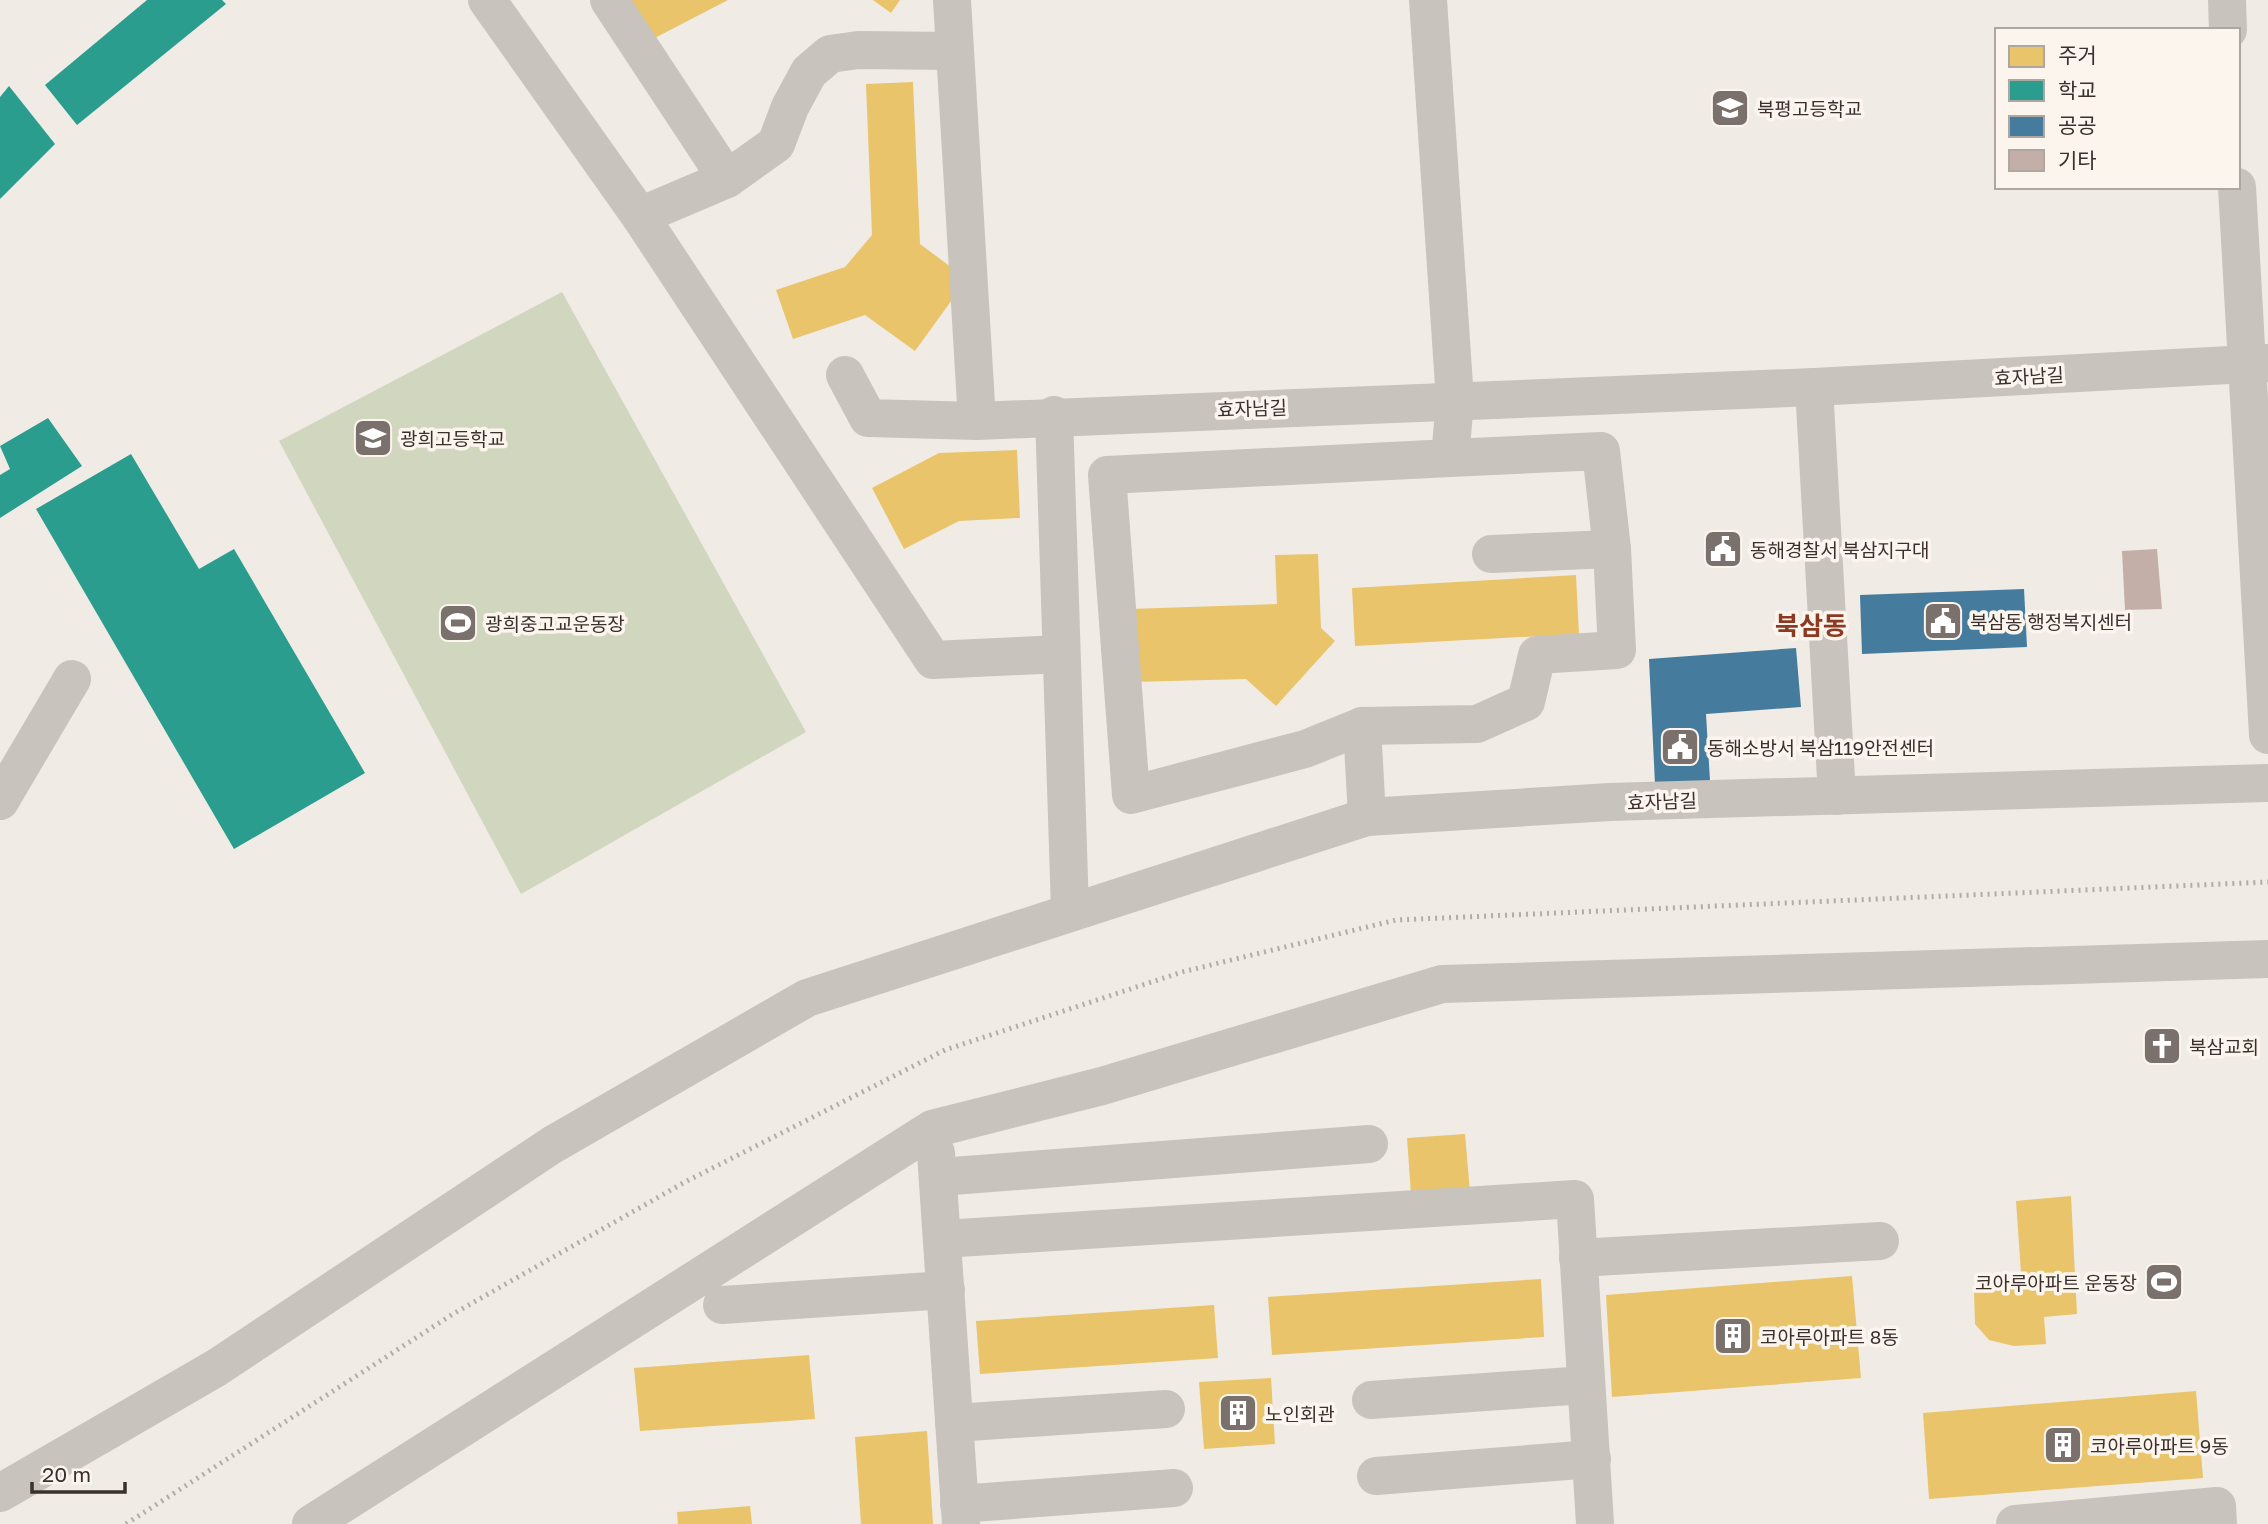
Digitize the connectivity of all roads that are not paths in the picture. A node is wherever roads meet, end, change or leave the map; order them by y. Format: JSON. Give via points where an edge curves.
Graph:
{"nodes":[{"id":1,"x":487,"y":0,"type":"edge"},
{"id":2,"x":609,"y":0,"type":"edge"},
{"id":3,"x":952,"y":0,"type":"edge"},
{"id":4,"x":1428,"y":0,"type":"edge"},
{"id":5,"x":2227,"y":0,"type":"edge"},
{"id":6,"x":2228,"y":28,"type":"edge"},
{"id":7,"x":953,"y":51,"type":"junction"},
{"id":8,"x":727,"y":179,"type":"junction"},
{"id":9,"x":2237,"y":189,"type":"edge"},
{"id":10,"x":640,"y":216,"type":"junction"},
{"id":11,"x":2258,"y":364,"type":"edge"},
{"id":12,"x":845,"y":375,"type":"dead end"},
{"id":13,"x":1814,"y":387,"type":"junction"},
{"id":14,"x":1455,"y":400,"type":"junction"},
{"id":15,"x":1054,"y":415,"type":"junction"},
{"id":16,"x":977,"y":421,"type":"junction"},
{"id":17,"x":1450,"y":458,"type":"junction"},
{"id":18,"x":1612,"y":549,"type":"junction"},
{"id":19,"x":1491,"y":554,"type":"dead end"},
{"id":20,"x":1061,"y":654,"type":"junction"},
{"id":21,"x":72,"y":679,"type":"dead end"},
{"id":22,"x":1362,"y":726,"type":"junction"},
{"id":23,"x":2268,"y":735,"type":"edge"},
{"id":24,"x":2268,"y":783,"type":"edge"},
{"id":25,"x":1837,"y":796,"type":"junction"},
{"id":26,"x":0,"y":801,"type":"edge"},
{"id":27,"x":1367,"y":817,"type":"junction"},
{"id":28,"x":1070,"y":910,"type":"junction"},
{"id":29,"x":2268,"y":959,"type":"edge"},
{"id":30,"x":932,"y":1129,"type":"junction"},
{"id":31,"x":1368,"y":1144,"type":"dead end"},
{"id":32,"x":939,"y":1177,"type":"junction"},
{"id":33,"x":943,"y":1239,"type":"junction"},
{"id":34,"x":1880,"y":1241,"type":"dead end"},
{"id":35,"x":1578,"y":1258,"type":"junction"},
{"id":36,"x":946,"y":1290,"type":"junction"},
{"id":37,"x":722,"y":1305,"type":"dead end"},
{"id":38,"x":1585,"y":1385,"type":"junction"},
{"id":39,"x":1371,"y":1401,"type":"dead end"},
{"id":40,"x":1166,"y":1409,"type":"dead end"},
{"id":41,"x":954,"y":1423,"type":"junction"},
{"id":42,"x":1592,"y":1460,"type":"junction"},
{"id":43,"x":1376,"y":1476,"type":"dead end"},
{"id":44,"x":1174,"y":1488,"type":"dead end"},
{"id":45,"x":0,"y":1493,"type":"edge"},
{"id":46,"x":960,"y":1514,"type":"edge"},
{"id":47,"x":312,"y":1524,"type":"edge"},
{"id":48,"x":1595,"y":1524,"type":"edge"},
{"id":49,"x":2015,"y":1524,"type":"edge"},
{"id":50,"x":2218,"y":1524,"type":"edge"}],
"edges":[{"from":1,"to":10,"type":"street"},
{"from":2,"to":8,"type":"street"},
{"from":3,"to":7,"type":"street"},
{"from":4,"to":14,"type":"street"},
{"from":5,"to":6,"type":"street"},
{"from":7,"to":8,"type":"street","via":[[831,54],[779,94],[776,144]]},
{"from":7,"to":16,"type":"street"},
{"from":8,"to":10,"type":"street"},
{"from":9,"to":11,"type":"street"},
{"from":10,"to":20,"type":"street","via":[[933,660]]},
{"from":11,"to":13,"type":"street","name":"효자남길"},
{"from":11,"to":23,"type":"street"},
{"from":12,"to":16,"type":"street","name":"효자남길","via":[[867,418]]},
{"from":13,"to":14,"type":"street","name":"효자남길"},
{"from":13,"to":25,"type":"street"},
{"from":14,"to":15,"type":"street","name":"효자남길"},
{"from":14,"to":17,"type":"street"},
{"from":15,"to":16,"type":"street","name":"효자남길"},
{"from":15,"to":20,"type":"street"},
{"from":17,"to":18,"type":"street","via":[[1601,451]]},
{"from":17,"to":22,"type":"street","via":[[1107,475],[1131,795],[1305,749]]},
{"from":18,"to":19,"type":"street"},
{"from":18,"to":22,"type":"street","via":[[1617,650],[1537,655],[1525,702],[1477,724]]},
{"from":20,"to":28,"type":"street"},
{"from":21,"to":26,"type":"street"},
{"from":22,"to":27,"type":"street"},
{"from":24,"to":25,"type":"street","name":"효자남길"},
{"from":25,"to":27,"type":"street","name":"효자남길","via":[[1610,802]]},
{"from":27,"to":28,"type":"street","name":"효자남길"},
{"from":28,"to":45,"type":"street","name":"효자남길","via":[[807,998],[552,1145],[216,1368]]},
{"from":29,"to":30,"type":"street","via":[[1442,984],[1102,1086]]},
{"from":30,"to":32,"type":"street"},
{"from":30,"to":47,"type":"street"},
{"from":31,"to":32,"type":"street"},
{"from":32,"to":33,"type":"street"},
{"from":33,"to":35,"type":"street","via":[[1575,1199]]},
{"from":33,"to":36,"type":"street"},
{"from":34,"to":35,"type":"street"},
{"from":35,"to":38,"type":"street"},
{"from":36,"to":37,"type":"street"},
{"from":36,"to":41,"type":"street"},
{"from":38,"to":39,"type":"street"},
{"from":38,"to":42,"type":"street"},
{"from":40,"to":41,"type":"street"},
{"from":41,"to":46,"type":"street"},
{"from":42,"to":43,"type":"street"},
{"from":42,"to":48,"type":"street"},
{"from":44,"to":46,"type":"street"},
{"from":49,"to":50,"type":"street","via":[[2217,1506]]}]}
